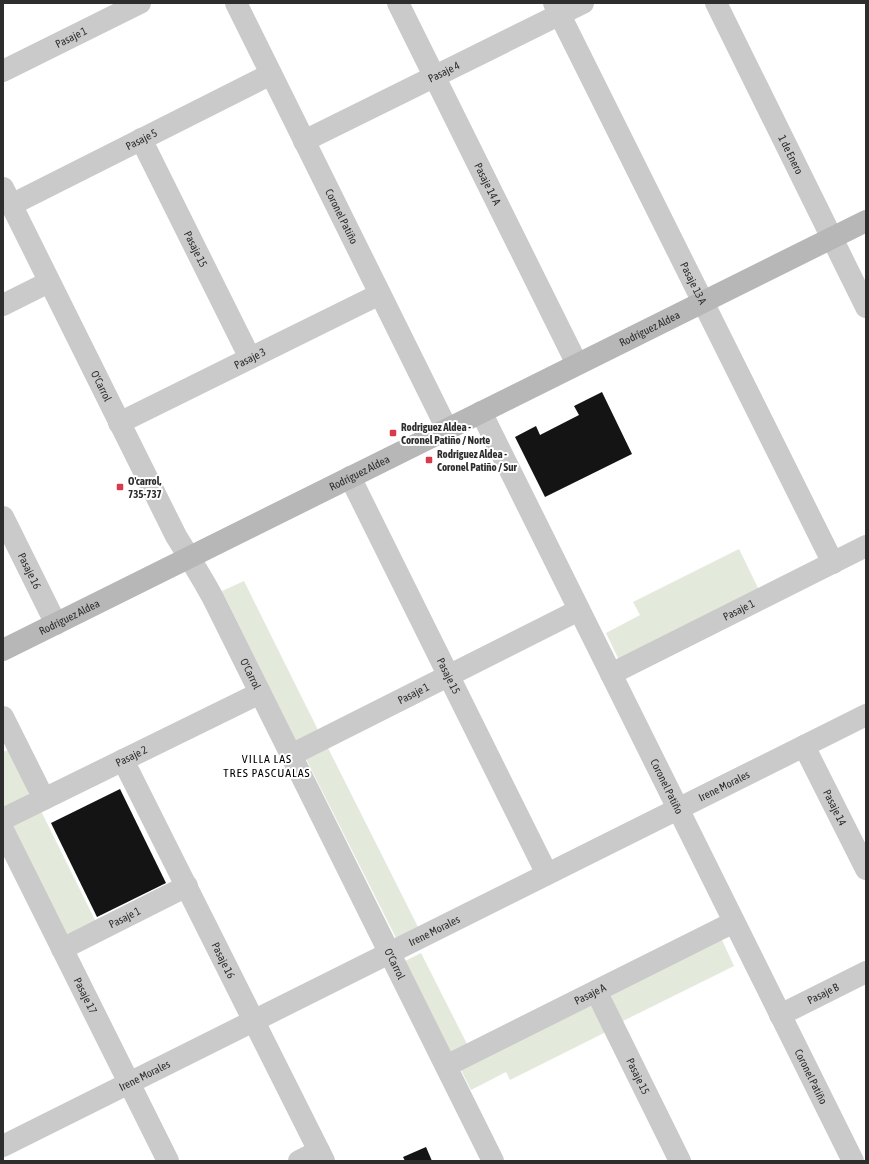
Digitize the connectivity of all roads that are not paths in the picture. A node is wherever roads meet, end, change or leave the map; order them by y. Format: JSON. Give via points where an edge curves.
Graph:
{"nodes":[{"id":1,"x":140,"y":3,"type":"edge"},
{"id":2,"x":236,"y":3,"type":"edge"},
{"id":3,"x":398,"y":3,"type":"edge"},
{"id":4,"x":583,"y":3,"type":"edge"},
{"id":5,"x":722,"y":5,"type":"edge"},
{"id":6,"x":557,"y":9,"type":"edge"},
{"id":7,"x":3,"y":71,"type":"edge"},
{"id":8,"x":271,"y":74,"type":"junction"},
{"id":9,"x":435,"y":76,"type":"junction"},
{"id":10,"x":141,"y":139,"type":"junction"},
{"id":11,"x":304,"y":141,"type":"junction"},
{"id":12,"x":7,"y":196,"type":"edge"},
{"id":13,"x":866,"y":221,"type":"edge"},
{"id":14,"x":832,"y":238,"type":"junction"},
{"id":15,"x":49,"y":282,"type":"junction"},
{"id":16,"x":380,"y":294,"type":"junction"},
{"id":17,"x":703,"y":302,"type":"junction"},
{"id":18,"x":3,"y":305,"type":"edge"},
{"id":19,"x":866,"y":307,"type":"edge"},
{"id":20,"x":250,"y":358,"type":"junction"},
{"id":21,"x":577,"y":364,"type":"junction"},
{"id":22,"x":481,"y":412,"type":"junction"},
{"id":23,"x":119,"y":423,"type":"junction"},
{"id":24,"x":447,"y":429,"type":"junction"},
{"id":25,"x":350,"y":477,"type":"junction"},
{"id":26,"x":3,"y":517,"type":"edge"},
{"id":27,"x":866,"y":546,"type":"edge"},
{"id":28,"x":189,"y":557,"type":"junction"},
{"id":29,"x":833,"y":563,"type":"junction"},
{"id":30,"x":579,"y":610,"type":"junction"},
{"id":31,"x":56,"y":624,"type":"junction"},
{"id":32,"x":3,"y":650,"type":"edge"},
{"id":33,"x":611,"y":674,"type":"junction"},
{"id":34,"x":448,"y":675,"type":"junction"},
{"id":35,"x":260,"y":693,"type":"junction"},
{"id":36,"x":866,"y":715,"type":"edge"},
{"id":37,"x":3,"y":717,"type":"edge"},
{"id":38,"x":804,"y":746,"type":"junction"},
{"id":39,"x":291,"y":755,"type":"junction"},
{"id":40,"x":123,"y":760,"type":"junction"},
{"id":41,"x":44,"y":799,"type":"junction"},
{"id":42,"x":678,"y":809,"type":"junction"},
{"id":43,"x":3,"y":819,"type":"edge"},
{"id":44,"x":3,"y":830,"type":"edge"},
{"id":45,"x":866,"y":869,"type":"edge"},
{"id":46,"x":547,"y":874,"type":"junction"},
{"id":47,"x":186,"y":886,"type":"junction"},
{"id":48,"x":734,"y":922,"type":"junction"},
{"id":49,"x":62,"y":948,"type":"junction"},
{"id":50,"x":389,"y":953,"type":"junction"},
{"id":51,"x":866,"y":972,"type":"edge"},
{"id":52,"x":596,"y":991,"type":"junction"},
{"id":53,"x":780,"y":1015,"type":"junction"},
{"id":54,"x":254,"y":1020,"type":"junction"},
{"id":55,"x":446,"y":1066,"type":"junction"},
{"id":56,"x":129,"y":1082,"type":"junction"},
{"id":57,"x":3,"y":1146,"type":"edge"},
{"id":58,"x":322,"y":1156,"type":"edge"},
{"id":59,"x":168,"y":1161,"type":"edge"},
{"id":60,"x":299,"y":1161,"type":"edge"},
{"id":61,"x":493,"y":1161,"type":"edge"},
{"id":62,"x":680,"y":1161,"type":"edge"},
{"id":63,"x":853,"y":1161,"type":"edge"}],
"edges":[{"from":1,"to":7,"type":"street","name":"Pasaje 1"},
{"from":2,"to":8,"type":"street","name":"Coronel Patiño"},
{"from":3,"to":9,"type":"street","name":"Pasaje 14 A"},
{"from":4,"to":6,"type":"street","name":"Pasaje 4"},
{"from":5,"to":14,"type":"street","name":"1 de Enero"},
{"from":6,"to":9,"type":"street","name":"Pasaje 4"},
{"from":6,"to":17,"type":"street","name":"Pasaje 13 A"},
{"from":8,"to":10,"type":"street","name":"Pasaje 5"},
{"from":8,"to":11,"type":"street","name":"Coronel Patiño"},
{"from":9,"to":11,"type":"street","name":"Pasaje 4"},
{"from":9,"to":21,"type":"street","name":"Pasaje 14 A"},
{"from":10,"to":12,"type":"street","name":"Pasaje 5"},
{"from":10,"to":20,"type":"street","name":"Pasaje 15"},
{"from":11,"to":16,"type":"street","name":"Coronel Patiño"},
{"from":12,"to":15,"type":"street","name":"O'Carrol"},
{"from":13,"to":14,"type":"main road","name":"Rodríguez Aldea"},
{"from":14,"to":17,"type":"main road","name":"Rodríguez Aldea"},
{"from":14,"to":19,"type":"street","name":"1 de Enero"},
{"from":15,"to":18,"type":"street"},
{"from":15,"to":23,"type":"street","name":"O'Carrol"},
{"from":16,"to":20,"type":"street","name":"Pasaje 3"},
{"from":16,"to":24,"type":"street","name":"Coronel Patiño"},
{"from":17,"to":21,"type":"main road","name":"Rodríguez Aldea"},
{"from":17,"to":29,"type":"street","name":"Pasaje 13 A"},
{"from":20,"to":23,"type":"street","name":"Pasaje 3"},
{"from":21,"to":22,"type":"main road","name":"Rodríguez Aldea"},
{"from":22,"to":24,"type":"main road","name":"Rodríguez Aldea"},
{"from":22,"to":30,"type":"street","name":"Coronel Patiño"},
{"from":23,"to":28,"type":"street","name":"O'Carrol"},
{"from":24,"to":25,"type":"main road","name":"Rodríguez Aldea"},
{"from":25,"to":28,"type":"main road","name":"Rodríguez Aldea"},
{"from":25,"to":34,"type":"street","name":"Pasaje 15"},
{"from":26,"to":31,"type":"street","name":"Pasaje 16"},
{"from":27,"to":29,"type":"street","name":"Pasaje 1"},
{"from":28,"to":31,"type":"main road","name":"Rodríguez Aldea"},
{"from":28,"to":35,"type":"street","name":"O'Carrol"},
{"from":29,"to":33,"type":"street","name":"Pasaje 1"},
{"from":30,"to":33,"type":"street","name":"Coronel Patiño"},
{"from":30,"to":34,"type":"street","name":"Pasaje 1"},
{"from":31,"to":32,"type":"main road","name":"Rodríguez Aldea"},
{"from":33,"to":42,"type":"street","name":"Coronel Patiño"},
{"from":34,"to":39,"type":"street","name":"Pasaje 1"},
{"from":34,"to":46,"type":"street","name":"Pasaje 15"},
{"from":35,"to":39,"type":"street","name":"O'Carrol"},
{"from":35,"to":40,"type":"street","name":"Pasaje 2"},
{"from":36,"to":38,"type":"street","name":"Irene Morales"},
{"from":37,"to":41,"type":"street"},
{"from":38,"to":42,"type":"street","name":"Irene Morales"},
{"from":38,"to":45,"type":"street","name":"Pasaje 14"},
{"from":39,"to":50,"type":"street","name":"O'Carrol"},
{"from":40,"to":41,"type":"street","name":"Pasaje 2"},
{"from":40,"to":47,"type":"street","name":"Pasaje 16"},
{"from":41,"to":43,"type":"street","name":"Pasaje 2"},
{"from":42,"to":46,"type":"street","name":"Irene Morales"},
{"from":42,"to":48,"type":"street","name":"Coronel Patiño"},
{"from":44,"to":49,"type":"street","name":"Pasaje 17"},
{"from":46,"to":50,"type":"street","name":"Irene Morales"},
{"from":47,"to":49,"type":"street","name":"Pasaje 1"},
{"from":47,"to":54,"type":"street","name":"Pasaje 16"},
{"from":48,"to":52,"type":"street","name":"Pasaje A"},
{"from":48,"to":53,"type":"street","name":"Coronel Patiño"},
{"from":49,"to":56,"type":"street","name":"Pasaje 17"},
{"from":50,"to":54,"type":"street","name":"Irene Morales"},
{"from":50,"to":55,"type":"street","name":"O'Carrol"},
{"from":51,"to":53,"type":"street","name":"Pasaje B"},
{"from":52,"to":55,"type":"street","name":"Pasaje A"},
{"from":52,"to":62,"type":"street","name":"Pasaje 15"},
{"from":53,"to":63,"type":"street","name":"Coronel Patiño"},
{"from":54,"to":56,"type":"street","name":"Irene Morales"},
{"from":54,"to":58,"type":"street","name":"Pasaje 16"},
{"from":55,"to":61,"type":"street","name":"O'Carrol"},
{"from":56,"to":57,"type":"street","name":"Irene Morales"},
{"from":56,"to":59,"type":"street","name":"Pasaje 17"},
{"from":58,"to":60,"type":"street"}]}
